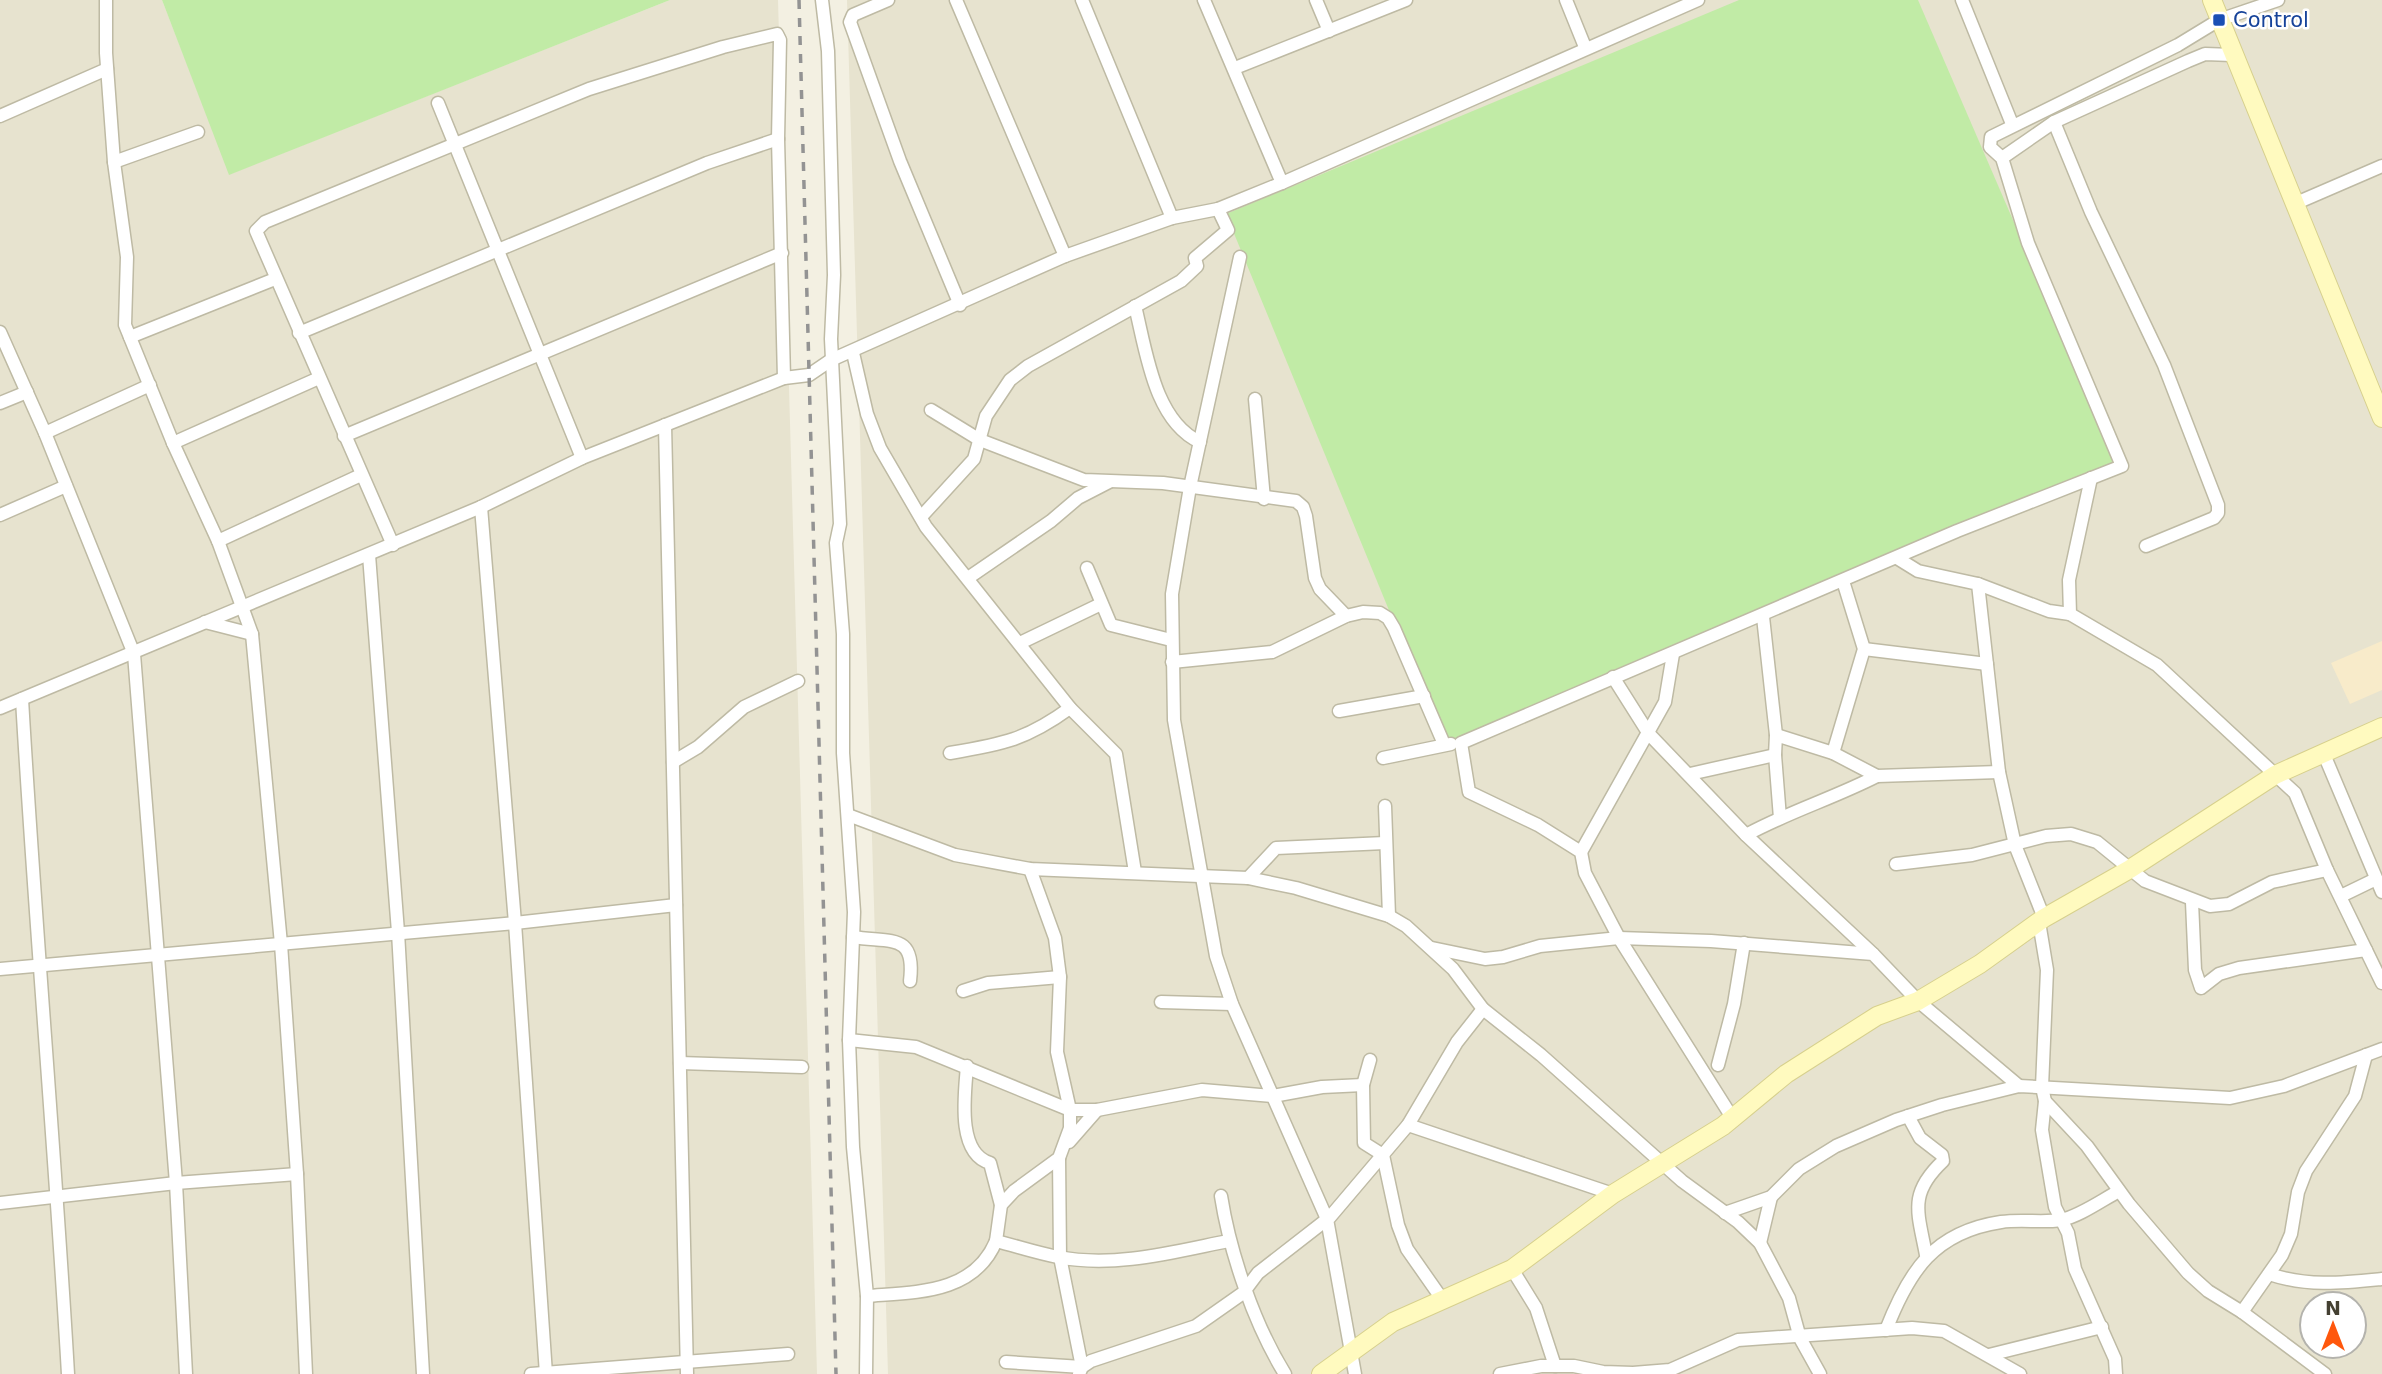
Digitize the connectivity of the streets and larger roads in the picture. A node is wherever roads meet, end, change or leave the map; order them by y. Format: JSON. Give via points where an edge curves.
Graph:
{"nodes":[{"id":1,"x":106,"y":0,"type":"edge"},
{"id":2,"x":821,"y":0,"type":"edge"},
{"id":3,"x":888,"y":0,"type":"edge"},
{"id":4,"x":956,"y":0,"type":"edge"},
{"id":5,"x":1082,"y":0,"type":"edge"},
{"id":6,"x":1204,"y":0,"type":"edge"},
{"id":7,"x":1316,"y":0,"type":"edge"},
{"id":8,"x":1406,"y":0,"type":"edge"},
{"id":9,"x":1566,"y":0,"type":"edge"},
{"id":10,"x":1698,"y":0,"type":"edge"},
{"id":11,"x":1962,"y":0,"type":"edge"},
{"id":12,"x":2212,"y":0,"type":"edge"},
{"id":13,"x":2278,"y":0,"type":"edge"},
{"id":14,"x":2219,"y":20,"type":"junction"},
{"id":15,"x":1329,"y":31,"type":"junction"},
{"id":16,"x":2178,"y":45,"type":"junction"},
{"id":17,"x":1585,"y":47,"type":"junction"},
{"id":18,"x":2232,"y":55,"type":"junction"},
{"id":19,"x":2188,"y":61,"type":"junction"},
{"id":20,"x":1235,"y":68,"type":"junction"},
{"id":21,"x":107,"y":69,"type":"junction"},
{"id":22,"x":438,"y":103,"type":"dead end"},
{"id":23,"x":0,"y":116,"type":"edge"},
{"id":24,"x":2054,"y":122,"type":"junction"},
{"id":25,"x":2012,"y":124,"type":"junction"},
{"id":26,"x":198,"y":132,"type":"dead end"},
{"id":27,"x":778,"y":139,"type":"junction"},
{"id":28,"x":457,"y":143,"type":"junction"},
{"id":29,"x":2002,"y":158,"type":"junction"},
{"id":30,"x":114,"y":162,"type":"junction"},
{"id":31,"x":2382,"y":166,"type":"edge"},
{"id":32,"x":1282,"y":183,"type":"junction"},
{"id":33,"x":2294,"y":204,"type":"junction"},
{"id":34,"x":1218,"y":209,"type":"junction"},
{"id":35,"x":1172,"y":218,"type":"junction"},
{"id":36,"x":496,"y":249,"type":"junction"},
{"id":37,"x":782,"y":253,"type":"junction"},
{"id":38,"x":1065,"y":256,"type":"junction"},
{"id":39,"x":1240,"y":257,"type":"dead end"},
{"id":40,"x":275,"y":279,"type":"junction"},
{"id":41,"x":960,"y":305,"type":"junction"},
{"id":42,"x":1135,"y":306,"type":"junction"},
{"id":43,"x":0,"y":332,"type":"edge"},
{"id":44,"x":299,"y":333,"type":"junction"},
{"id":45,"x":130,"y":337,"type":"junction"},
{"id":46,"x":853,"y":353,"type":"junction"},
{"id":47,"x":539,"y":357,"type":"junction"},
{"id":48,"x":831,"y":360,"type":"junction"},
{"id":49,"x":319,"y":378,"type":"junction"},
{"id":50,"x":784,"y":378,"type":"junction"},
{"id":51,"x":150,"y":385,"type":"junction"},
{"id":52,"x":27,"y":392,"type":"junction"},
{"id":53,"x":1255,"y":399,"type":"dead end"},
{"id":54,"x":0,"y":402,"type":"edge"},
{"id":55,"x":931,"y":410,"type":"dead end"},
{"id":56,"x":2382,"y":418,"type":"edge"},
{"id":57,"x":665,"y":425,"type":"junction"},
{"id":58,"x":45,"y":433,"type":"junction"},
{"id":59,"x":344,"y":436,"type":"junction"},
{"id":60,"x":981,"y":440,"type":"junction"},
{"id":61,"x":1200,"y":442,"type":"junction"},
{"id":62,"x":173,"y":443,"type":"junction"},
{"id":63,"x":582,"y":458,"type":"junction"},
{"id":64,"x":361,"y":475,"type":"junction"},
{"id":65,"x":2091,"y":478,"type":"junction"},
{"id":66,"x":1110,"y":481,"type":"junction"},
{"id":67,"x":66,"y":486,"type":"junction"},
{"id":68,"x":1190,"y":487,"type":"junction"},
{"id":69,"x":1264,"y":499,"type":"junction"},
{"id":70,"x":481,"y":507,"type":"junction"},
{"id":71,"x":0,"y":515,"type":"edge"},
{"id":72,"x":921,"y":517,"type":"junction"},
{"id":73,"x":218,"y":541,"type":"junction"},
{"id":74,"x":393,"y":545,"type":"junction"},
{"id":75,"x":2146,"y":546,"type":"dead end"},
{"id":76,"x":369,"y":555,"type":"junction"},
{"id":77,"x":1897,"y":558,"type":"junction"},
{"id":78,"x":1087,"y":568,"type":"dead end"},
{"id":79,"x":968,"y":578,"type":"junction"},
{"id":80,"x":1843,"y":581,"type":"junction"},
{"id":81,"x":1979,"y":584,"type":"junction"},
{"id":82,"x":1101,"y":604,"type":"junction"},
{"id":83,"x":240,"y":607,"type":"junction"},
{"id":84,"x":2070,"y":614,"type":"junction"},
{"id":85,"x":1346,"y":616,"type":"junction"},
{"id":86,"x":1763,"y":617,"type":"junction"},
{"id":87,"x":205,"y":622,"type":"junction"},
{"id":88,"x":252,"y":634,"type":"junction"},
{"id":89,"x":1171,"y":640,"type":"junction"},
{"id":90,"x":1020,"y":643,"type":"junction"},
{"id":91,"x":1864,"y":649,"type":"junction"},
{"id":92,"x":134,"y":654,"type":"junction"},
{"id":93,"x":1673,"y":654,"type":"junction"},
{"id":94,"x":1172,"y":662,"type":"junction"},
{"id":95,"x":1987,"y":664,"type":"junction"},
{"id":96,"x":1613,"y":677,"type":"junction"},
{"id":97,"x":798,"y":681,"type":"dead end"},
{"id":98,"x":1424,"y":696,"type":"junction"},
{"id":99,"x":22,"y":699,"type":"junction"},
{"id":100,"x":0,"y":708,"type":"edge"},
{"id":101,"x":1070,"y":708,"type":"junction"},
{"id":102,"x":1339,"y":711,"type":"dead end"},
{"id":103,"x":2382,"y":727,"type":"edge"},
{"id":104,"x":1649,"y":734,"type":"junction"},
{"id":105,"x":1776,"y":736,"type":"junction"},
{"id":106,"x":1461,"y":743,"type":"junction"},
{"id":107,"x":1444,"y":744,"type":"junction"},
{"id":108,"x":2323,"y":752,"type":"junction"},
{"id":109,"x":950,"y":753,"type":"dead end"},
{"id":110,"x":1833,"y":753,"type":"junction"},
{"id":111,"x":1775,"y":755,"type":"junction"},
{"id":112,"x":1382,"y":758,"type":"dead end"},
{"id":113,"x":673,"y":762,"type":"junction"},
{"id":114,"x":2000,"y":772,"type":"junction"},
{"id":115,"x":1690,"y":774,"type":"junction"},
{"id":116,"x":2275,"y":775,"type":"junction"},
{"id":117,"x":1877,"y":776,"type":"junction"},
{"id":118,"x":1385,"y":806,"type":"dead end"},
{"id":119,"x":848,"y":815,"type":"junction"},
{"id":120,"x":1780,"y":818,"type":"junction"},
{"id":121,"x":1745,"y":835,"type":"junction"},
{"id":122,"x":1385,"y":843,"type":"junction"},
{"id":123,"x":2015,"y":845,"type":"junction"},
{"id":124,"x":1581,"y":852,"type":"junction"},
{"id":125,"x":1896,"y":864,"type":"dead end"},
{"id":126,"x":1030,"y":869,"type":"junction"},
{"id":127,"x":2130,"y":869,"type":"junction"},
{"id":128,"x":2327,"y":870,"type":"junction"},
{"id":129,"x":1135,"y":872,"type":"junction"},
{"id":130,"x":2377,"y":872,"type":"edge"},
{"id":131,"x":1201,"y":874,"type":"junction"},
{"id":132,"x":1248,"y":878,"type":"junction"},
{"id":133,"x":2382,"y":892,"type":"edge"},
{"id":134,"x":2341,"y":896,"type":"junction"},
{"id":135,"x":2192,"y":902,"type":"junction"},
{"id":136,"x":676,"y":905,"type":"junction"},
{"id":137,"x":1389,"y":916,"type":"junction"},
{"id":138,"x":2042,"y":920,"type":"junction"},
{"id":139,"x":515,"y":923,"type":"junction"},
{"id":140,"x":398,"y":932,"type":"junction"},
{"id":141,"x":853,"y":937,"type":"junction"},
{"id":142,"x":1619,"y":938,"type":"junction"},
{"id":143,"x":1744,"y":943,"type":"junction"},
{"id":144,"x":281,"y":944,"type":"junction"},
{"id":145,"x":1432,"y":948,"type":"junction"},
{"id":146,"x":2366,"y":950,"type":"junction"},
{"id":147,"x":156,"y":953,"type":"junction"},
{"id":148,"x":1873,"y":954,"type":"junction"},
{"id":149,"x":38,"y":965,"type":"junction"},
{"id":150,"x":0,"y":969,"type":"edge"},
{"id":151,"x":1060,"y":977,"type":"junction"},
{"id":152,"x":910,"y":981,"type":"dead end"},
{"id":153,"x":2382,"y":983,"type":"edge"},
{"id":154,"x":963,"y":992,"type":"dead end"},
{"id":155,"x":1918,"y":1001,"type":"junction"},
{"id":156,"x":1161,"y":1002,"type":"dead end"},
{"id":157,"x":1232,"y":1004,"type":"junction"},
{"id":158,"x":1483,"y":1009,"type":"junction"},
{"id":159,"x":849,"y":1040,"type":"junction"},
{"id":160,"x":2382,"y":1049,"type":"edge"},
{"id":161,"x":2366,"y":1055,"type":"junction"},
{"id":162,"x":1370,"y":1060,"type":"dead end"},
{"id":163,"x":680,"y":1063,"type":"junction"},
{"id":164,"x":1718,"y":1065,"type":"dead end"},
{"id":165,"x":967,"y":1066,"type":"junction"},
{"id":166,"x":802,"y":1067,"type":"dead end"},
{"id":167,"x":1363,"y":1085,"type":"junction"},
{"id":168,"x":2019,"y":1086,"type":"junction"},
{"id":169,"x":2042,"y":1087,"type":"junction"},
{"id":170,"x":1273,"y":1096,"type":"junction"},
{"id":171,"x":2045,"y":1101,"type":"junction"},
{"id":172,"x":1070,"y":1110,"type":"junction"},
{"id":173,"x":1097,"y":1110,"type":"junction"},
{"id":174,"x":1908,"y":1116,"type":"junction"},
{"id":175,"x":1733,"y":1119,"type":"junction"},
{"id":176,"x":1408,"y":1125,"type":"junction"},
{"id":177,"x":1066,"y":1144,"type":"junction"},
{"id":178,"x":1383,"y":1155,"type":"junction"},
{"id":179,"x":1059,"y":1158,"type":"junction"},
{"id":180,"x":1664,"y":1164,"type":"junction"},
{"id":181,"x":297,"y":1174,"type":"junction"},
{"id":182,"x":176,"y":1183,"type":"junction"},
{"id":183,"x":2119,"y":1191,"type":"junction"},
{"id":184,"x":1613,"y":1194,"type":"junction"},
{"id":185,"x":58,"y":1196,"type":"junction"},
{"id":186,"x":1221,"y":1196,"type":"dead end"},
{"id":187,"x":1772,"y":1197,"type":"junction"},
{"id":188,"x":0,"y":1203,"type":"edge"},
{"id":189,"x":1001,"y":1205,"type":"junction"},
{"id":190,"x":1725,"y":1213,"type":"junction"},
{"id":191,"x":1326,"y":1219,"type":"junction"},
{"id":192,"x":2063,"y":1220,"type":"junction"},
{"id":193,"x":996,"y":1241,"type":"junction"},
{"id":194,"x":1228,"y":1241,"type":"junction"},
{"id":195,"x":1760,"y":1243,"type":"junction"},
{"id":196,"x":1926,"y":1255,"type":"junction"},
{"id":197,"x":1060,"y":1257,"type":"junction"},
{"id":198,"x":1512,"y":1269,"type":"junction"},
{"id":199,"x":2269,"y":1274,"type":"junction"},
{"id":200,"x":2382,"y":1279,"type":"edge"},
{"id":201,"x":1247,"y":1288,"type":"junction"},
{"id":202,"x":867,"y":1296,"type":"junction"},
{"id":203,"x":1442,"y":1299,"type":"junction"},
{"id":204,"x":2242,"y":1312,"type":"junction"},
{"id":205,"x":2102,"y":1327,"type":"junction"},
{"id":206,"x":1886,"y":1330,"type":"junction"},
{"id":207,"x":1800,"y":1338,"type":"junction"},
{"id":208,"x":1350,"y":1353,"type":"junction"},
{"id":209,"x":788,"y":1354,"type":"dead end"},
{"id":210,"x":1989,"y":1355,"type":"junction"},
{"id":211,"x":686,"y":1360,"type":"junction"},
{"id":212,"x":1006,"y":1362,"type":"dead end"},
{"id":213,"x":1555,"y":1366,"type":"junction"},
{"id":214,"x":1689,"y":1367,"type":"edge"},
{"id":215,"x":1081,"y":1370,"type":"edge"},
{"id":216,"x":545,"y":1373,"type":"edge"},
{"id":217,"x":68,"y":1374,"type":"edge"},
{"id":218,"x":186,"y":1374,"type":"edge"},
{"id":219,"x":306,"y":1374,"type":"edge"},
{"id":220,"x":424,"y":1374,"type":"edge"},
{"id":221,"x":531,"y":1374,"type":"edge"},
{"id":222,"x":687,"y":1374,"type":"edge"},
{"id":223,"x":866,"y":1374,"type":"edge"},
{"id":224,"x":1285,"y":1374,"type":"edge"},
{"id":225,"x":1321,"y":1374,"type":"edge"},
{"id":226,"x":1354,"y":1374,"type":"edge"},
{"id":227,"x":1500,"y":1374,"type":"edge"},
{"id":228,"x":1820,"y":1374,"type":"edge"},
{"id":229,"x":2020,"y":1374,"type":"edge"},
{"id":230,"x":2116,"y":1374,"type":"edge"},
{"id":231,"x":2326,"y":1374,"type":"edge"}],
"edges":[{"from":1,"to":21,"type":"street"},
{"from":2,"to":48,"type":"street","via":[[828,51],[834,275]]},
{"from":3,"to":41,"type":"street","via":[[853,15],[850,22],[900,161]]},
{"from":4,"to":38,"type":"street"},
{"from":5,"to":35,"type":"street"},
{"from":6,"to":20,"type":"street"},
{"from":7,"to":15,"type":"street"},
{"from":8,"to":15,"type":"street"},
{"from":9,"to":17,"type":"street"},
{"from":10,"to":17,"type":"street"},
{"from":11,"to":25,"type":"street"},
{"from":12,"to":14,"type":"street"},
{"from":13,"to":14,"type":"street"},
{"from":14,"to":16,"type":"street"},
{"from":14,"to":18,"type":"street"},
{"from":15,"to":20,"type":"street"},
{"from":16,"to":19,"type":"street","via":[[2190,53]]},
{"from":16,"to":25,"type":"street"},
{"from":17,"to":32,"type":"street"},
{"from":18,"to":19,"type":"street","via":[[2205,54]]},
{"from":18,"to":33,"type":"street"},
{"from":19,"to":24,"type":"street"},
{"from":20,"to":32,"type":"street"},
{"from":21,"to":23,"type":"street"},
{"from":21,"to":30,"type":"street"},
{"from":22,"to":28,"type":"street"},
{"from":24,"to":29,"type":"street"},
{"from":24,"to":75,"type":"street","via":[[2164,365],[2218,505],[2214,518]]},
{"from":25,"to":29,"type":"street","via":[[1991,137],[1990,147]]},
{"from":26,"to":30,"type":"street"},
{"from":27,"to":28,"type":"street","via":[[780,40],[775,34],[589,89]]},
{"from":27,"to":36,"type":"street"},
{"from":27,"to":37,"type":"street"},
{"from":28,"to":36,"type":"street"},
{"from":28,"to":40,"type":"street","via":[[258,227]]},
{"from":29,"to":65,"type":"street","via":[[2028,243],[2122,466]]},
{"from":30,"to":45,"type":"street","via":[[127,257],[123,308]]},
{"from":31,"to":33,"type":"street"},
{"from":32,"to":34,"type":"street"},
{"from":33,"to":56,"type":"street"},
{"from":34,"to":35,"type":"street"},
{"from":34,"to":42,"type":"street","via":[[1228,230],[1195,258],[1197,266],[1174,286]]},
{"from":35,"to":38,"type":"street"},
{"from":36,"to":44,"type":"street"},
{"from":36,"to":47,"type":"street"},
{"from":37,"to":47,"type":"street"},
{"from":37,"to":50,"type":"street"},
{"from":38,"to":41,"type":"street"},
{"from":39,"to":61,"type":"street"},
{"from":40,"to":44,"type":"street"},
{"from":40,"to":45,"type":"street"},
{"from":41,"to":46,"type":"street"},
{"from":42,"to":60,"type":"street","via":[[1010,380],[986,416]]},
{"from":42,"to":61,"type":"street","via":[[1168,414],[1181,431]]},
{"from":43,"to":52,"type":"street"},
{"from":44,"to":49,"type":"street"},
{"from":45,"to":51,"type":"street"},
{"from":46,"to":48,"type":"street"},
{"from":46,"to":72,"type":"street","via":[[880,448]]},
{"from":47,"to":59,"type":"street"},
{"from":47,"to":63,"type":"street"},
{"from":48,"to":50,"type":"street","via":[[809,374]]},
{"from":48,"to":119,"type":"street"},
{"from":49,"to":59,"type":"street"},
{"from":49,"to":62,"type":"street"},
{"from":50,"to":57,"type":"street"},
{"from":51,"to":58,"type":"street"},
{"from":51,"to":62,"type":"street"},
{"from":52,"to":54,"type":"street"},
{"from":52,"to":58,"type":"street"},
{"from":53,"to":69,"type":"street"},
{"from":55,"to":60,"type":"street"},
{"from":57,"to":63,"type":"street"},
{"from":57,"to":113,"type":"street"},
{"from":58,"to":67,"type":"street"},
{"from":59,"to":64,"type":"street"},
{"from":60,"to":66,"type":"street","via":[[1084,480]]},
{"from":60,"to":72,"type":"street","via":[[962,475]]},
{"from":61,"to":68,"type":"street"},
{"from":62,"to":73,"type":"street"},
{"from":63,"to":70,"type":"street"},
{"from":64,"to":73,"type":"street"},
{"from":64,"to":74,"type":"street"},
{"from":65,"to":77,"type":"street"},
{"from":65,"to":84,"type":"street","via":[[2069,580]]},
{"from":66,"to":68,"type":"street"},
{"from":66,"to":79,"type":"street","via":[[1078,498]]},
{"from":67,"to":71,"type":"street"},
{"from":67,"to":92,"type":"street"},
{"from":68,"to":69,"type":"street"},
{"from":68,"to":89,"type":"street","via":[[1172,594]]},
{"from":69,"to":85,"type":"street","via":[[1296,501],[1303,507],[1315,578]]},
{"from":70,"to":74,"type":"street"},
{"from":70,"to":139,"type":"street"},
{"from":72,"to":79,"type":"street"},
{"from":73,"to":83,"type":"street"},
{"from":74,"to":76,"type":"street"},
{"from":76,"to":83,"type":"street"},
{"from":76,"to":140,"type":"street"},
{"from":77,"to":80,"type":"street"},
{"from":77,"to":81,"type":"street","via":[[1918,571]]},
{"from":78,"to":82,"type":"street"},
{"from":79,"to":90,"type":"street"},
{"from":80,"to":86,"type":"street"},
{"from":80,"to":91,"type":"street"},
{"from":81,"to":84,"type":"street","via":[[2049,611]]},
{"from":81,"to":95,"type":"street"},
{"from":82,"to":89,"type":"street","via":[[1111,625]]},
{"from":82,"to":90,"type":"street"},
{"from":83,"to":87,"type":"street"},
{"from":83,"to":88,"type":"street"},
{"from":84,"to":116,"type":"street","via":[[2157,664]]},
{"from":85,"to":94,"type":"street","via":[[1272,652]]},
{"from":85,"to":98,"type":"street","via":[[1380,613],[1388,618]]},
{"from":86,"to":93,"type":"street"},
{"from":86,"to":105,"type":"street"},
{"from":87,"to":88,"type":"street"},
{"from":87,"to":92,"type":"street"},
{"from":88,"to":144,"type":"street"},
{"from":89,"to":94,"type":"street"},
{"from":90,"to":101,"type":"street"},
{"from":91,"to":95,"type":"street"},
{"from":91,"to":110,"type":"street"},
{"from":92,"to":99,"type":"street"},
{"from":92,"to":147,"type":"street"},
{"from":93,"to":96,"type":"street"},
{"from":93,"to":104,"type":"street","via":[[1668,693]]},
{"from":94,"to":131,"type":"street","via":[[1177,747]]},
{"from":95,"to":114,"type":"street"},
{"from":96,"to":104,"type":"street"},
{"from":96,"to":106,"type":"street"},
{"from":97,"to":113,"type":"street","via":[[744,707]]},
{"from":98,"to":102,"type":"street"},
{"from":98,"to":107,"type":"street"},
{"from":99,"to":100,"type":"street"},
{"from":99,"to":149,"type":"street"},
{"from":101,"to":109,"type":"street","via":[[1012,742]]},
{"from":101,"to":129,"type":"street","via":[[1116,754]]},
{"from":103,"to":108,"type":"street"},
{"from":104,"to":115,"type":"street"},
{"from":104,"to":124,"type":"street"},
{"from":105,"to":110,"type":"street"},
{"from":105,"to":111,"type":"street"},
{"from":106,"to":107,"type":"street"},
{"from":106,"to":124,"type":"street","via":[[1469,792]]},
{"from":107,"to":112,"type":"street"},
{"from":108,"to":116,"type":"street"},
{"from":108,"to":130,"type":"street"},
{"from":110,"to":117,"type":"street"},
{"from":111,"to":115,"type":"street"},
{"from":111,"to":120,"type":"street"},
{"from":113,"to":136,"type":"street"},
{"from":114,"to":117,"type":"street"},
{"from":114,"to":123,"type":"street"},
{"from":115,"to":121,"type":"street"},
{"from":116,"to":127,"type":"street"},
{"from":116,"to":128,"type":"street","via":[[2295,793]]},
{"from":117,"to":120,"type":"street"},
{"from":118,"to":122,"type":"street"},
{"from":119,"to":126,"type":"street","via":[[955,855]]},
{"from":119,"to":141,"type":"street"},
{"from":120,"to":121,"type":"street"},
{"from":121,"to":148,"type":"street"},
{"from":122,"to":132,"type":"street","via":[[1276,848]]},
{"from":122,"to":137,"type":"street"},
{"from":123,"to":125,"type":"street"},
{"from":123,"to":127,"type":"street","via":[[2071,834],[2097,842]]},
{"from":123,"to":138,"type":"street"},
{"from":124,"to":142,"type":"street","via":[[1586,873]]},
{"from":126,"to":129,"type":"street"},
{"from":126,"to":151,"type":"street","via":[[1055,938]]},
{"from":127,"to":135,"type":"street"},
{"from":127,"to":138,"type":"street"},
{"from":128,"to":134,"type":"street"},
{"from":128,"to":135,"type":"street","via":[[2272,882],[2229,904]]},
{"from":129,"to":131,"type":"street"},
{"from":130,"to":133,"type":"street"},
{"from":130,"to":134,"type":"street"},
{"from":131,"to":132,"type":"street"},
{"from":131,"to":157,"type":"street","via":[[1216,956]]},
{"from":132,"to":137,"type":"street"},
{"from":134,"to":146,"type":"street"},
{"from":135,"to":146,"type":"street","via":[[2201,988],[2219,974],[2239,968]]},
{"from":136,"to":139,"type":"street"},
{"from":136,"to":163,"type":"street"},
{"from":137,"to":145,"type":"street"},
{"from":138,"to":155,"type":"street"},
{"from":138,"to":169,"type":"street","via":[[2047,970]]},
{"from":139,"to":140,"type":"street"},
{"from":139,"to":216,"type":"street"},
{"from":140,"to":144,"type":"street"},
{"from":140,"to":220,"type":"street"},
{"from":141,"to":152,"type":"street","via":[[905,946],[913,962]]},
{"from":141,"to":159,"type":"street"},
{"from":142,"to":143,"type":"street"},
{"from":142,"to":145,"type":"street","via":[[1540,946],[1485,959]]},
{"from":142,"to":175,"type":"street"},
{"from":143,"to":148,"type":"street"},
{"from":143,"to":164,"type":"street"},
{"from":144,"to":147,"type":"street"},
{"from":144,"to":181,"type":"street"},
{"from":145,"to":158,"type":"street"},
{"from":146,"to":153,"type":"street"},
{"from":147,"to":149,"type":"street"},
{"from":147,"to":182,"type":"street"},
{"from":148,"to":155,"type":"street"},
{"from":149,"to":150,"type":"street"},
{"from":149,"to":185,"type":"street"},
{"from":151,"to":154,"type":"street","via":[[988,983]]},
{"from":151,"to":172,"type":"street","via":[[1057,1052]]},
{"from":155,"to":168,"type":"street"},
{"from":155,"to":175,"type":"street","via":[[1877,1016],[1786,1074]]},
{"from":156,"to":157,"type":"street"},
{"from":157,"to":170,"type":"street"},
{"from":158,"to":176,"type":"street","via":[[1457,1042]]},
{"from":158,"to":180,"type":"street"},
{"from":159,"to":165,"type":"street","via":[[916,1047]]},
{"from":159,"to":202,"type":"street","via":[[853,1147]]},
{"from":160,"to":161,"type":"street"},
{"from":161,"to":169,"type":"street","via":[[2284,1086],[2230,1098]]},
{"from":161,"to":199,"type":"street","via":[[2355,1096],[2306,1171],[2291,1234]]},
{"from":162,"to":167,"type":"street"},
{"from":163,"to":166,"type":"street"},
{"from":163,"to":211,"type":"street"},
{"from":165,"to":172,"type":"street"},
{"from":165,"to":189,"type":"street","via":[[970,1142],[976,1156],[990,1163]]},
{"from":167,"to":170,"type":"street"},
{"from":167,"to":178,"type":"street","via":[[1364,1143]]},
{"from":168,"to":169,"type":"street"},
{"from":168,"to":174,"type":"street"},
{"from":169,"to":171,"type":"street"},
{"from":170,"to":173,"type":"street","via":[[1202,1090]]},
{"from":170,"to":191,"type":"street"},
{"from":171,"to":183,"type":"street","via":[[2087,1146]]},
{"from":171,"to":192,"type":"street","via":[[2042,1130],[2055,1207]]},
{"from":172,"to":173,"type":"street"},
{"from":172,"to":177,"type":"street"},
{"from":173,"to":177,"type":"street"},
{"from":174,"to":187,"type":"street","via":[[1836,1146],[1799,1169]]},
{"from":174,"to":196,"type":"street","via":[[1920,1138],[1942,1155],[1943,1161],[1922,1183],[1919,1197]]},
{"from":175,"to":180,"type":"street"},
{"from":176,"to":178,"type":"street"},
{"from":176,"to":184,"type":"street"},
{"from":177,"to":179,"type":"street"},
{"from":178,"to":191,"type":"street"},
{"from":178,"to":203,"type":"street","via":[[1407,1249]]},
{"from":179,"to":189,"type":"street"},
{"from":179,"to":197,"type":"street"},
{"from":180,"to":184,"type":"street"},
{"from":180,"to":190,"type":"street"},
{"from":181,"to":182,"type":"street"},
{"from":181,"to":219,"type":"street"},
{"from":182,"to":185,"type":"street"},
{"from":182,"to":218,"type":"street"},
{"from":183,"to":192,"type":"street"},
{"from":183,"to":204,"type":"street","via":[[2188,1273],[2208,1292]]},
{"from":184,"to":198,"type":"street"},
{"from":185,"to":188,"type":"street"},
{"from":185,"to":217,"type":"street"},
{"from":186,"to":194,"type":"street"},
{"from":187,"to":190,"type":"street"},
{"from":187,"to":195,"type":"street"},
{"from":189,"to":193,"type":"street"},
{"from":190,"to":195,"type":"street"},
{"from":191,"to":201,"type":"street","via":[[1258,1273]]},
{"from":191,"to":208,"type":"street"},
{"from":192,"to":196,"type":"street","via":[[2001,1222],[1954,1237]]},
{"from":192,"to":205,"type":"street","via":[[2075,1269]]},
{"from":193,"to":197,"type":"street"},
{"from":193,"to":202,"type":"street","via":[[980,1268],[963,1280],[937,1289]]},
{"from":194,"to":197,"type":"street","via":[[1143,1258]]},
{"from":194,"to":201,"type":"street"},
{"from":195,"to":207,"type":"street","via":[[1789,1298]]},
{"from":196,"to":206,"type":"street"},
{"from":197,"to":215,"type":"street"},
{"from":198,"to":203,"type":"street"},
{"from":198,"to":213,"type":"street","via":[[1536,1308]]},
{"from":199,"to":200,"type":"street","via":[[2295,1283]]},
{"from":199,"to":204,"type":"street"},
{"from":201,"to":215,"type":"street","via":[[1196,1326]]},
{"from":201,"to":224,"type":"street"},
{"from":202,"to":223,"type":"street"},
{"from":203,"to":208,"type":"street","via":[[1393,1322]]},
{"from":204,"to":231,"type":"street"},
{"from":205,"to":210,"type":"street"},
{"from":205,"to":230,"type":"street"},
{"from":206,"to":207,"type":"street"},
{"from":206,"to":210,"type":"street","via":[[1944,1331]]},
{"from":207,"to":214,"type":"street","via":[[1738,1340]]},
{"from":207,"to":228,"type":"street"},
{"from":208,"to":225,"type":"street"},
{"from":208,"to":226,"type":"street"},
{"from":209,"to":211,"type":"street"},
{"from":210,"to":229,"type":"street"},
{"from":211,"to":216,"type":"street"},
{"from":211,"to":222,"type":"street"},
{"from":212,"to":215,"type":"street"},
{"from":213,"to":214,"type":"street","via":[[1633,1373]]},
{"from":213,"to":227,"type":"street"},
{"from":216,"to":221,"type":"street"}]}
